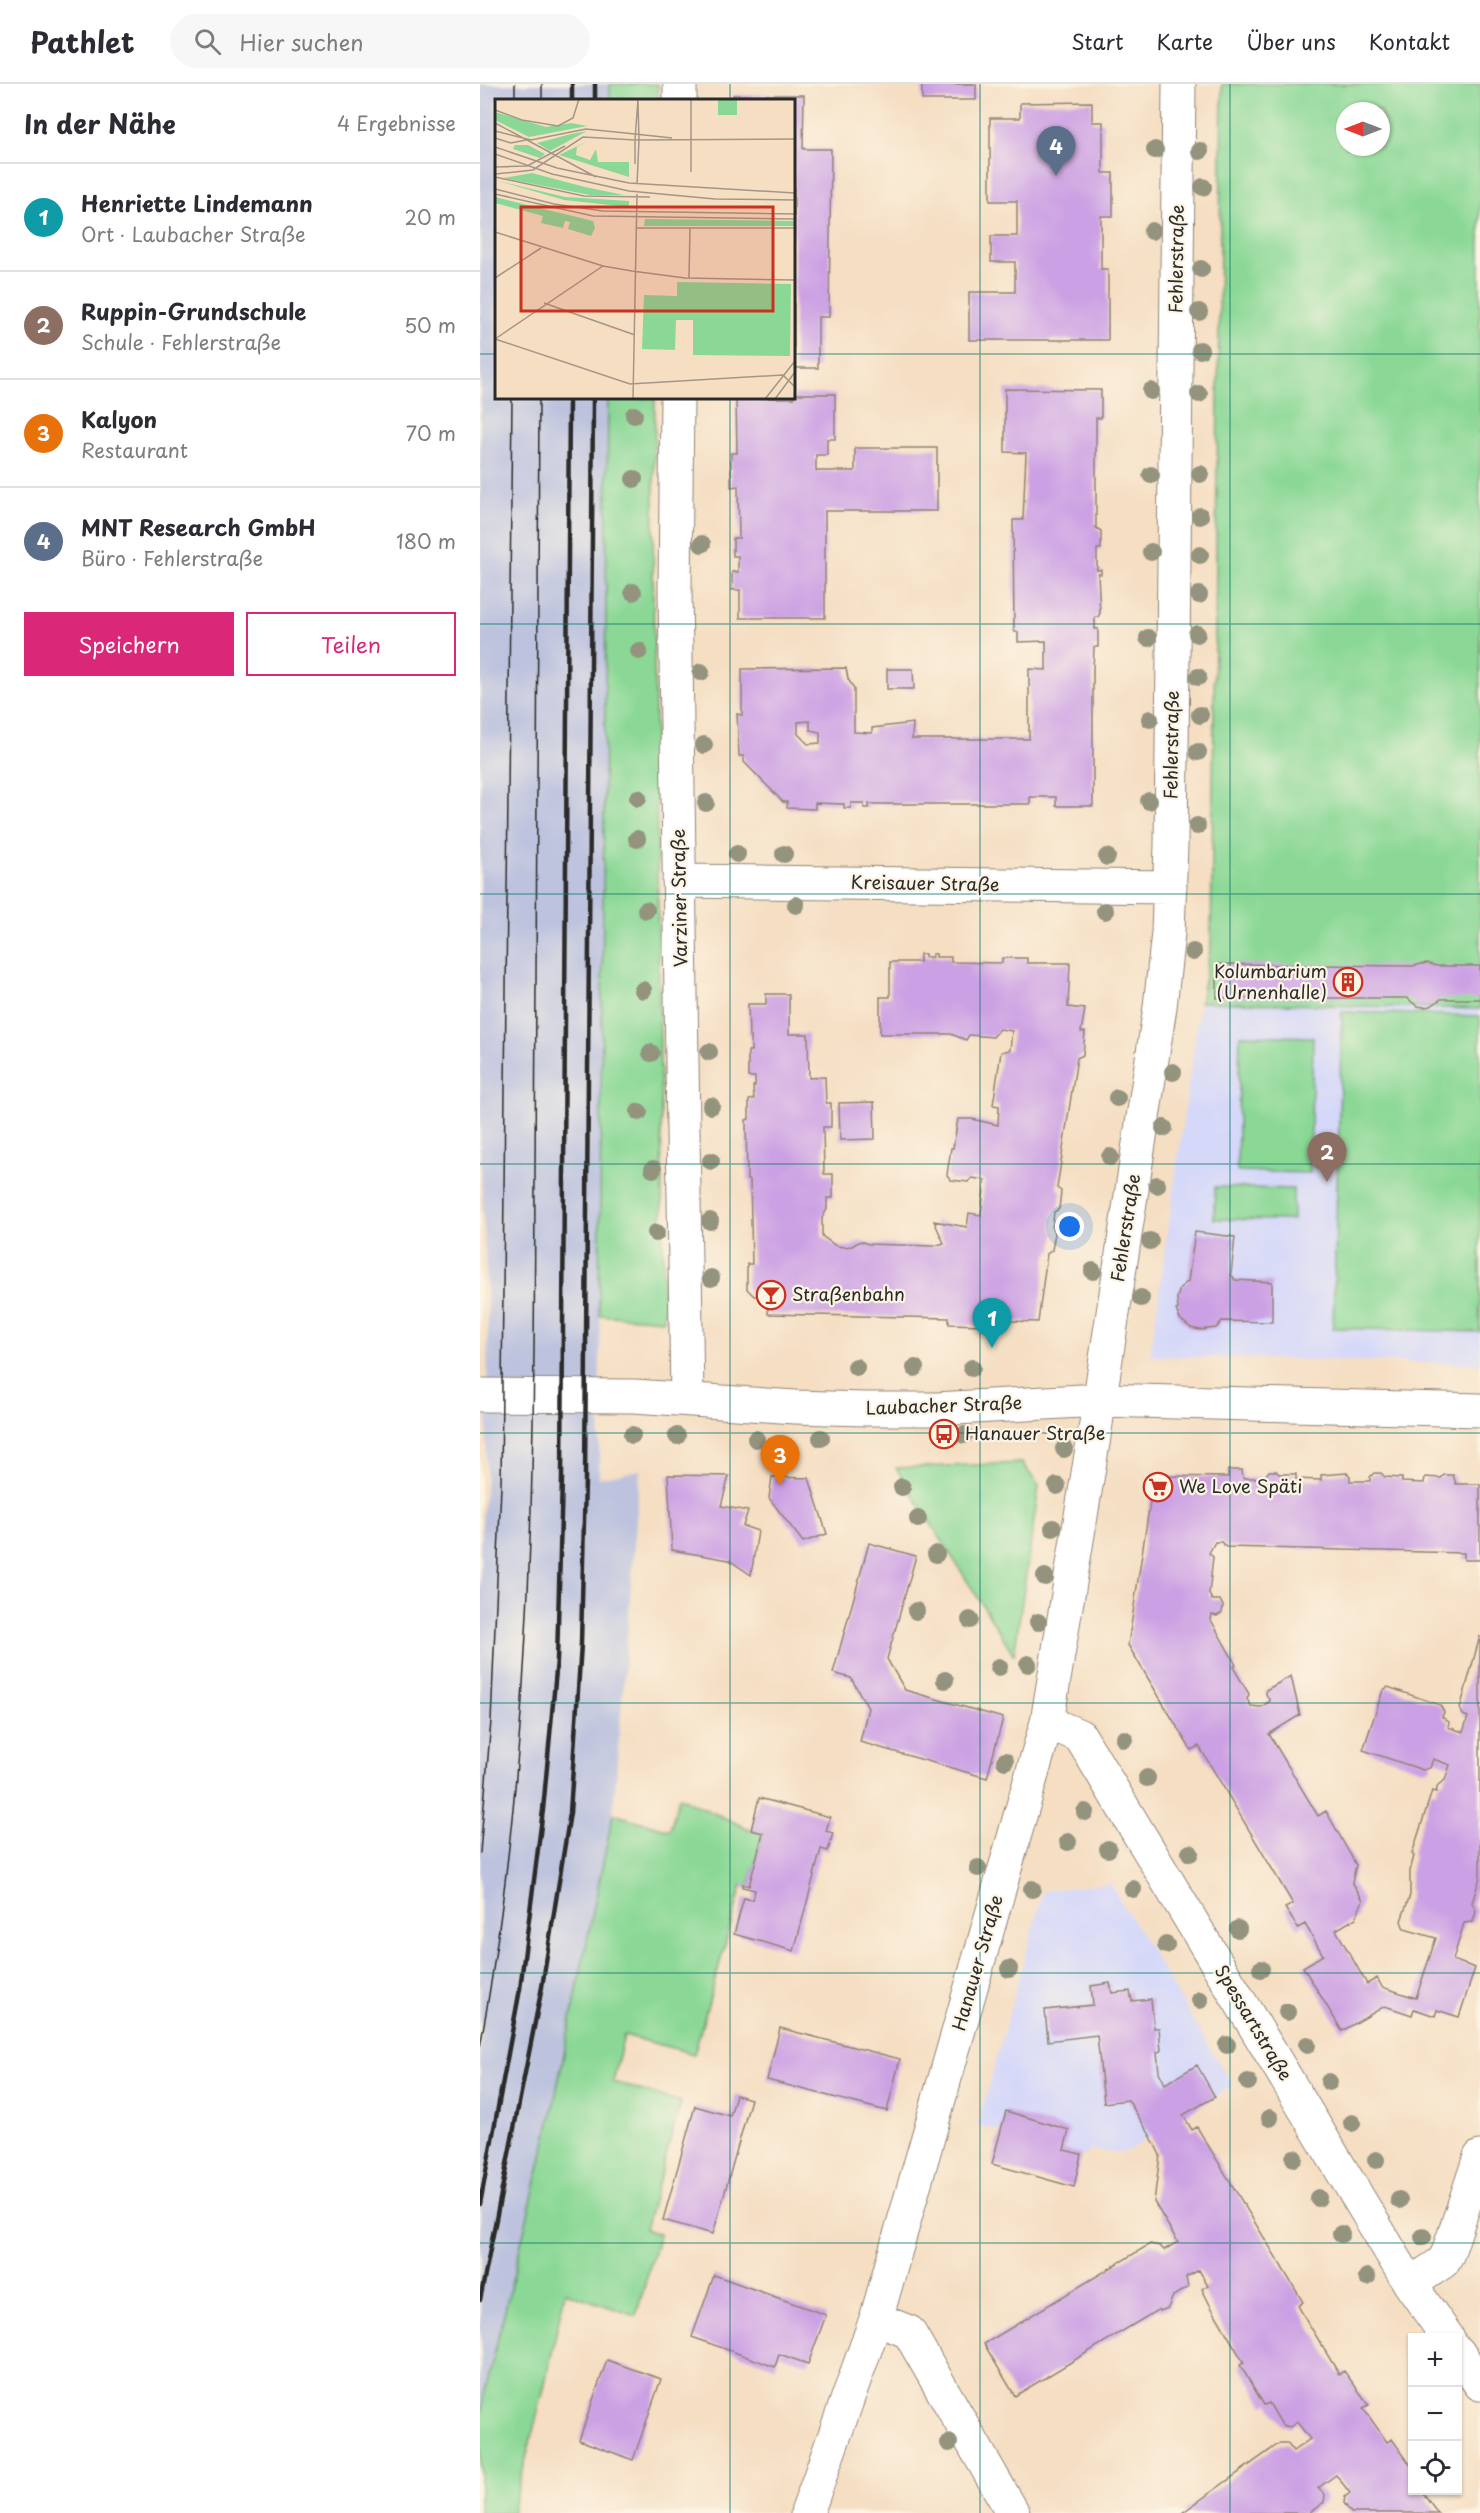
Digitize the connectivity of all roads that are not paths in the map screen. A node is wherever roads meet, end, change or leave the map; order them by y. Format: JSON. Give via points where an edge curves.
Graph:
{"nodes":[{"id":1,"x":1179,"y":84,"type":"edge"},
{"id":2,"x":676,"y":399,"type":"edge"},
{"id":3,"x":679,"y":881,"type":"junction"},
{"id":4,"x":1170,"y":887,"type":"junction"},
{"id":5,"x":480,"y":1395,"type":"edge"},
{"id":6,"x":687,"y":1399,"type":"junction"},
{"id":7,"x":1100,"y":1400,"type":"junction"},
{"id":8,"x":1480,"y":1410,"type":"edge"},
{"id":9,"x":1047,"y":1722,"type":"junction"},
{"id":10,"x":1480,"y":2157,"type":"edge"},
{"id":11,"x":1410,"y":2284,"type":"junction"},
{"id":12,"x":876,"y":2319,"type":"junction"},
{"id":13,"x":1445,"y":2333,"type":"edge"},
{"id":14,"x":1462,"y":2358,"type":"edge"},
{"id":15,"x":1480,"y":2384,"type":"edge"},
{"id":16,"x":807,"y":2513,"type":"edge"},
{"id":17,"x":1013,"y":2513,"type":"edge"}],
"edges":[{"from":1,"to":4,"type":"street","name":"Fehlerstraße"},
{"from":2,"to":3,"type":"street","name":"Varziner Straße"},
{"from":3,"to":4,"type":"street","name":"Kreisauer Straße"},
{"from":3,"to":6,"type":"street","name":"Varziner Straße"},
{"from":4,"to":7,"type":"street","name":"Fehlerstraße","via":[[1161,1006]]},
{"from":5,"to":6,"type":"street","name":"Laubacher Straße"},
{"from":6,"to":7,"type":"street","name":"Laubacher Straße","via":[[865,1409]]},
{"from":7,"to":8,"type":"street","name":"Laubacher Straße"},
{"from":7,"to":9,"type":"street","name":"Hanauer Straße"},
{"from":9,"to":11,"type":"street","name":"Spessartstraße","via":[[1080,1736]]},
{"from":9,"to":12,"type":"street","name":"Hanauer Straße"},
{"from":10,"to":11,"type":"street","via":[[1448,2253],[1443,2262]]},
{"from":11,"to":13,"type":"street","name":"Spessartstraße"},
{"from":12,"to":16,"type":"street","name":"Hanauer Straße"},
{"from":12,"to":17,"type":"street","via":[[909,2332]]},
{"from":14,"to":15,"type":"street"}]}
